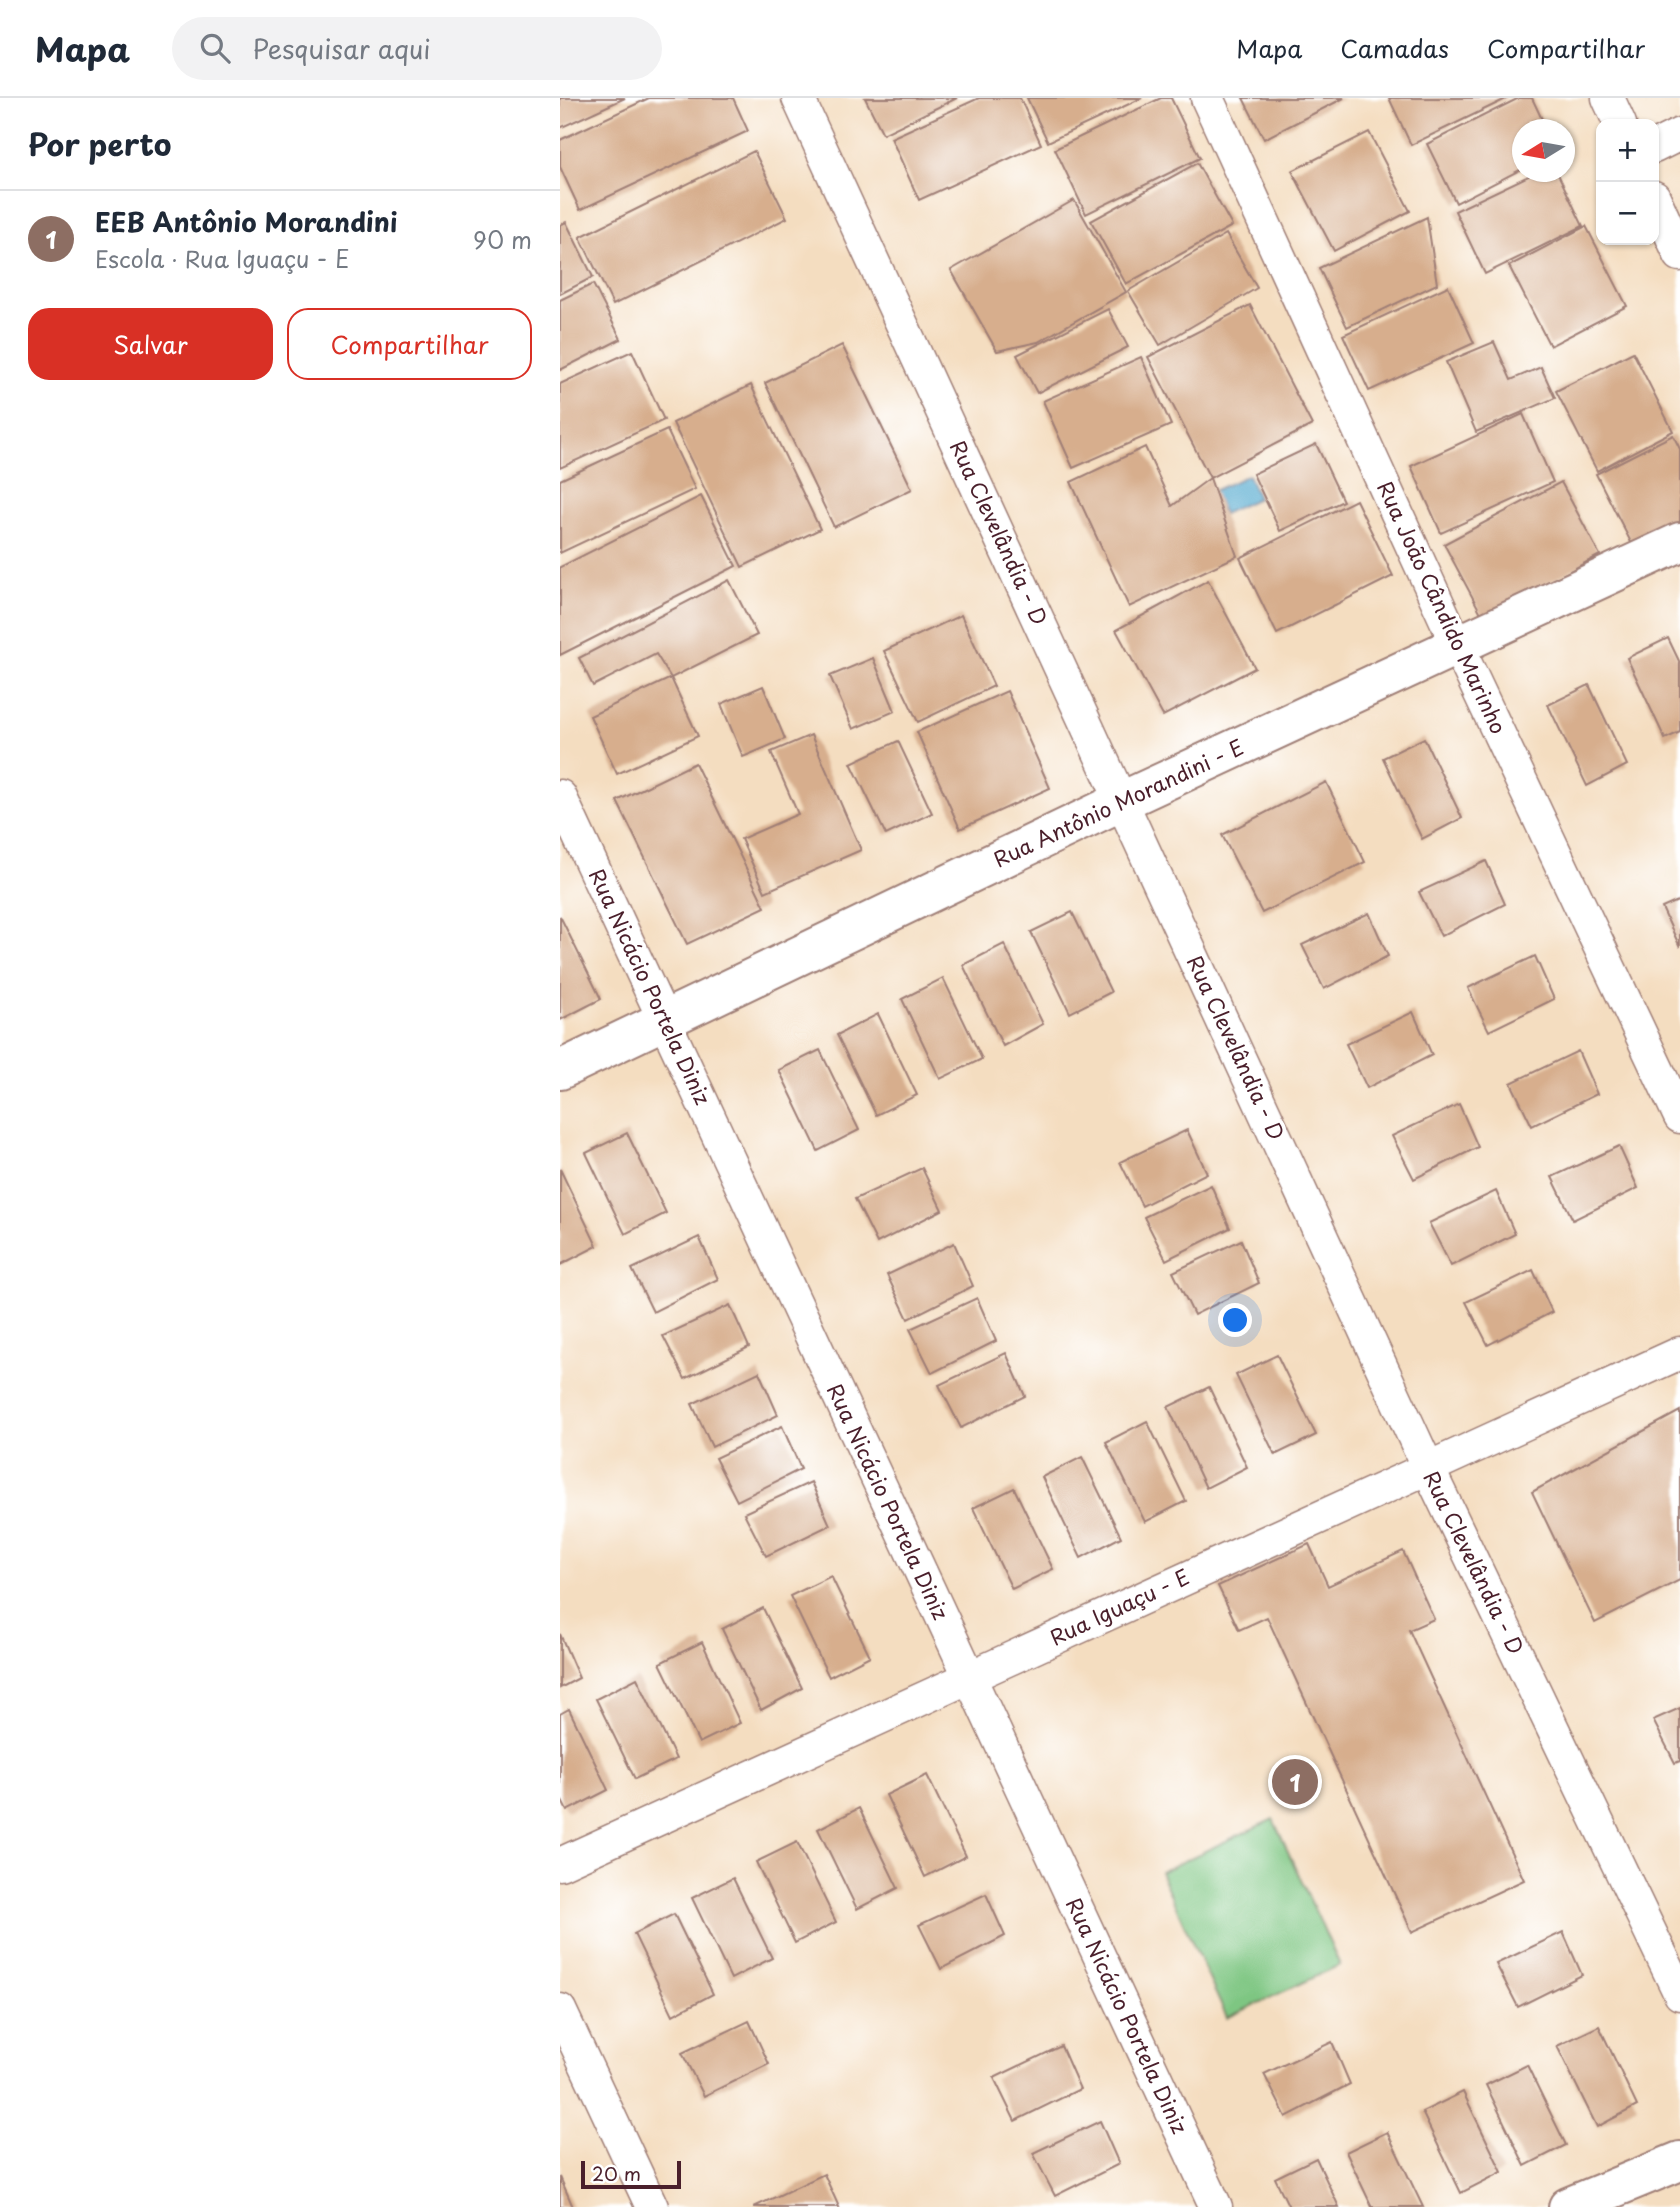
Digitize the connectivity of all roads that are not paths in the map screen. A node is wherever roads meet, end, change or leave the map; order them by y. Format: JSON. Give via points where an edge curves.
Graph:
{"nodes":[{"id":1,"x":798,"y":98,"type":"edge"},
{"id":2,"x":1207,"y":98,"type":"edge"},
{"id":3,"x":1608,"y":98,"type":"edge"},
{"id":4,"x":1618,"y":119,"type":"edge"},
{"id":5,"x":1680,"y":134,"type":"edge"},
{"id":6,"x":1659,"y":144,"type":"edge"},
{"id":7,"x":1659,"y":208,"type":"edge"},
{"id":8,"x":1680,"y":256,"type":"edge"},
{"id":9,"x":1680,"y":542,"type":"edge"},
{"id":10,"x":1458,"y":647,"type":"junction"},
{"id":11,"x":560,"y":796,"type":"edge"},
{"id":12,"x":1122,"y":801,"type":"junction"},
{"id":13,"x":664,"y":1021,"type":"junction"},
{"id":14,"x":560,"y":1070,"type":"edge"},
{"id":15,"x":1680,"y":1116,"type":"edge"},
{"id":16,"x":1680,"y":1353,"type":"edge"},
{"id":17,"x":1428,"y":1468,"type":"junction"},
{"id":18,"x":969,"y":1677,"type":"junction"},
{"id":19,"x":560,"y":1864,"type":"edge"},
{"id":20,"x":1680,"y":1994,"type":"edge"},
{"id":21,"x":560,"y":2010,"type":"edge"},
{"id":22,"x":1680,"y":2161,"type":"edge"},
{"id":23,"x":652,"y":2207,"type":"edge"},
{"id":24,"x":1216,"y":2207,"type":"edge"},
{"id":25,"x":1569,"y":2207,"type":"edge"}],
"edges":[{"from":1,"to":12,"type":"street","name":"Rua Clevelândia - D"},
{"from":2,"to":10,"type":"street","name":"Rua João Cândido Marinho"},
{"from":3,"to":4,"type":"street"},
{"from":5,"to":6,"type":"street"},
{"from":7,"to":8,"type":"street"},
{"from":9,"to":10,"type":"street","name":"Rua Antônio Morandini - E"},
{"from":10,"to":12,"type":"street","name":"Rua Antônio Morandini - E"},
{"from":10,"to":15,"type":"street","name":"Rua João Cândido Marinho"},
{"from":11,"to":13,"type":"street","name":"Rua Nicácio Portela Diniz"},
{"from":12,"to":13,"type":"street","name":"Rua Antônio Morandini - E"},
{"from":12,"to":17,"type":"street","name":"Rua Clevelândia - D"},
{"from":13,"to":14,"type":"street","name":"Rua Antônio Morandini - E"},
{"from":13,"to":18,"type":"street","name":"Rua Nicácio Portela Diniz"},
{"from":16,"to":17,"type":"street","name":"Rua Iguaçu - E"},
{"from":17,"to":18,"type":"street","name":"Rua Iguaçu - E"},
{"from":17,"to":20,"type":"street","name":"Rua Clevelândia - D"},
{"from":18,"to":19,"type":"street","name":"Rua Iguaçu - E"},
{"from":18,"to":24,"type":"street","name":"Rua Nicácio Portela Diniz"},
{"from":21,"to":23,"type":"street"},
{"from":22,"to":25,"type":"street"}]}
